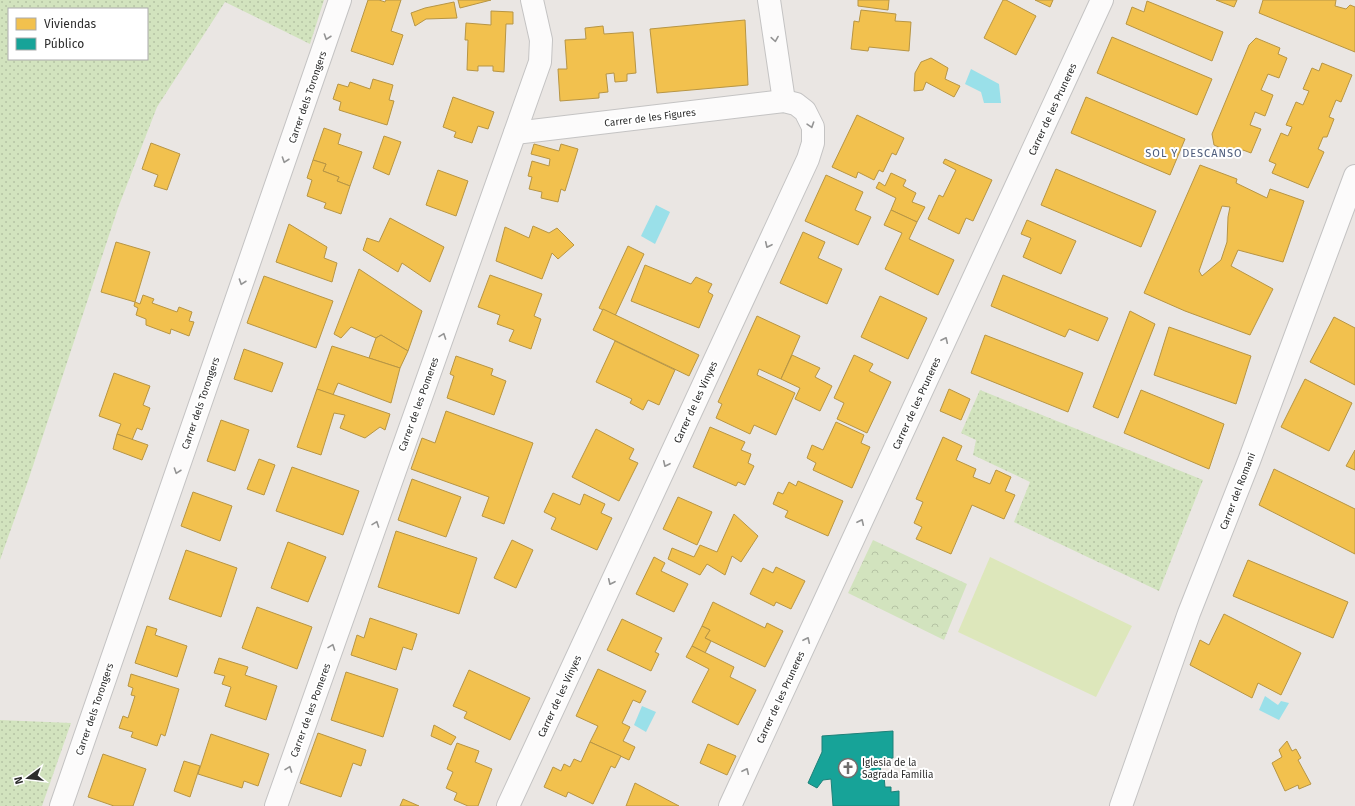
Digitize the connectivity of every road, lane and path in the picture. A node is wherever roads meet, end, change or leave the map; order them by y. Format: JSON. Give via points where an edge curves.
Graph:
{"nodes":[{"id":1,"x":340,"y":0,"type":"edge"},
{"id":2,"x":532,"y":0,"type":"edge"},
{"id":3,"x":769,"y":0,"type":"edge"},
{"id":4,"x":1102,"y":0,"type":"edge"},
{"id":5,"x":784,"y":101,"type":"junction"},
{"id":6,"x":515,"y":133,"type":"junction"},
{"id":7,"x":1355,"y":176,"type":"edge"},
{"id":8,"x":61,"y":806,"type":"edge"},
{"id":9,"x":276,"y":806,"type":"edge"},
{"id":10,"x":508,"y":806,"type":"edge"},
{"id":11,"x":730,"y":806,"type":"edge"},
{"id":12,"x":1121,"y":806,"type":"edge"}],
"edges":[{"from":1,"to":8,"type":"street","name":"Carrer dels Torongers","one_way":true},
{"from":2,"to":6,"type":"street","name":"Carrer de les Pomeres","via":[[541,40],[540,62]]},
{"from":3,"to":5,"type":"street","one_way":true},
{"from":11,"to":4,"type":"street","name":"Carrer de les Pruneres","one_way":true},
{"from":5,"to":6,"type":"street","name":"Carrer de les Figures"},
{"from":5,"to":10,"type":"street","name":"Carrer de les Vinyes","one_way":true,"via":[[796,104],[805,111],[813,127],[813,143],[808,159]]},
{"from":9,"to":6,"type":"street","name":"Carrer de les Pomeres","one_way":true},
{"from":7,"to":12,"type":"street","name":"Carrer del Romani","via":[[1249,461],[1189,613]]}]}
